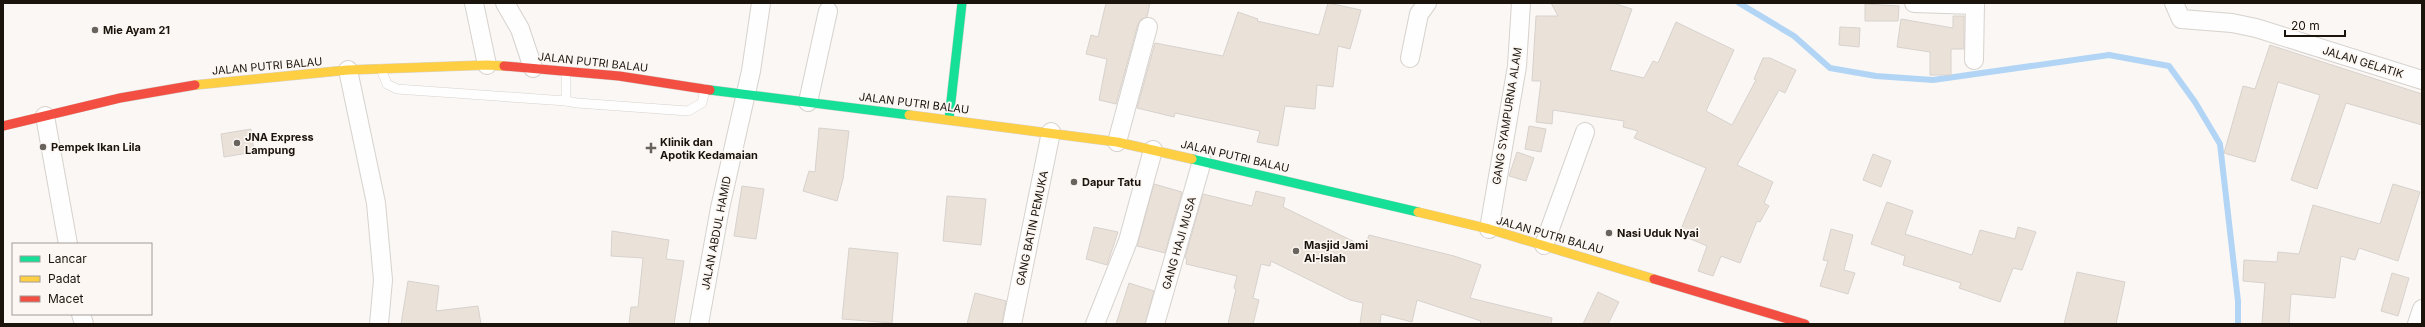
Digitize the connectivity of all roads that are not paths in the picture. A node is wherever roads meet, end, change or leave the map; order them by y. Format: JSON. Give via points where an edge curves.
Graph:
{"nodes":[{"id":1,"x":474,"y":3,"type":"edge"},
{"id":2,"x":505,"y":3,"type":"edge"},
{"id":3,"x":762,"y":3,"type":"edge"},
{"id":4,"x":962,"y":3,"type":"edge"},
{"id":5,"x":1428,"y":3,"type":"edge"},
{"id":6,"x":1521,"y":3,"type":"edge"},
{"id":7,"x":1914,"y":3,"type":"edge"},
{"id":8,"x":2174,"y":3,"type":"edge"},
{"id":9,"x":1975,"y":4,"type":"edge"},
{"id":10,"x":828,"y":11,"type":"dead end"},
{"id":11,"x":1148,"y":27,"type":"dead end"},
{"id":12,"x":1410,"y":58,"type":"dead end"},
{"id":13,"x":1974,"y":60,"type":"dead end"},
{"id":14,"x":487,"y":65,"type":"junction"},
{"id":15,"x":533,"y":68,"type":"junction"},
{"id":16,"x":381,"y":69,"type":"junction"},
{"id":17,"x":348,"y":70,"type":"junction"},
{"id":18,"x":566,"y":71,"type":"junction"},
{"id":19,"x":2422,"y":80,"type":"edge"},
{"id":20,"x":706,"y":88,"type":"junction"},
{"id":21,"x":745,"y":94,"type":"junction"},
{"id":22,"x":566,"y":101,"type":"junction"},
{"id":23,"x":808,"y":102,"type":"junction"},
{"id":24,"x":45,"y":116,"type":"junction"},
{"id":25,"x":949,"y":119,"type":"junction"},
{"id":26,"x":3,"y":126,"type":"edge"},
{"id":27,"x":1051,"y":132,"type":"junction"},
{"id":28,"x":1585,"y":132,"type":"dead end"},
{"id":29,"x":1117,"y":142,"type":"junction"},
{"id":30,"x":1153,"y":150,"type":"junction"},
{"id":31,"x":1202,"y":161,"type":"junction"},
{"id":32,"x":1489,"y":229,"type":"junction"},
{"id":33,"x":68,"y":243,"type":"edge"},
{"id":34,"x":1544,"y":245,"type":"junction"},
{"id":35,"x":2422,"y":309,"type":"edge"},
{"id":36,"x":380,"y":324,"type":"edge"},
{"id":37,"x":699,"y":324,"type":"edge"},
{"id":38,"x":1012,"y":324,"type":"edge"},
{"id":39,"x":1096,"y":324,"type":"edge"},
{"id":40,"x":1155,"y":324,"type":"edge"},
{"id":41,"x":1805,"y":324,"type":"edge"},
{"id":42,"x":2417,"y":324,"type":"edge"}],
"edges":[{"from":1,"to":14,"type":"street"},
{"from":2,"to":15,"type":"street","via":[[520,29]]},
{"from":3,"to":21,"type":"street","name":"JALAN ABDUL HAMID"},
{"from":4,"to":25,"type":"main road"},
{"from":5,"to":12,"type":"street","via":[[1419,14]]},
{"from":6,"to":32,"type":"street","name":"GANG SYAMPURNA ALAM","via":[[1517,66]]},
{"from":7,"to":9,"type":"street"},
{"from":8,"to":19,"type":"street","name":"JALAN GELATIK","via":[[2181,19],[2256,28]]},
{"from":9,"to":13,"type":"street"},
{"from":10,"to":23,"type":"street"},
{"from":11,"to":29,"type":"street"},
{"from":14,"to":15,"type":"main road","name":"JALAN PUTRI BALAU"},
{"from":14,"to":16,"type":"main road","name":"JALAN PUTRI BALAU"},
{"from":15,"to":18,"type":"main road","name":"JALAN PUTRI BALAU"},
{"from":16,"to":17,"type":"main road","name":"JALAN PUTRI BALAU"},
{"from":16,"to":22,"type":"lane","via":[[387,84],[397,89]]},
{"from":17,"to":24,"type":"main road","name":"JALAN PUTRI BALAU","via":[[192,84]]},
{"from":17,"to":36,"type":"street","via":[[376,203],[383,280]]},
{"from":18,"to":20,"type":"main road","name":"JALAN PUTRI BALAU"},
{"from":18,"to":22,"type":"lane"},
{"from":20,"to":21,"type":"main road","name":"JALAN PUTRI BALAU"},
{"from":20,"to":22,"type":"lane","via":[[702,103],[688,111]]},
{"from":21,"to":23,"type":"main road","name":"JALAN PUTRI BALAU"},
{"from":21,"to":37,"type":"street","name":"JALAN ABDUL HAMID","via":[[720,208]]},
{"from":23,"to":25,"type":"main road","name":"JALAN PUTRI BALAU"},
{"from":24,"to":26,"type":"main road","name":"JALAN PUTRI BALAU"},
{"from":24,"to":33,"type":"street"},
{"from":25,"to":27,"type":"main road","name":"JALAN PUTRI BALAU"},
{"from":27,"to":29,"type":"main road","name":"JALAN PUTRI BALAU"},
{"from":27,"to":38,"type":"street","name":"GANG BATIN PEMUKA"},
{"from":28,"to":34,"type":"street"},
{"from":29,"to":30,"type":"main road","name":"JALAN PUTRI BALAU"},
{"from":30,"to":31,"type":"main road","name":"JALAN PUTRI BALAU"},
{"from":30,"to":39,"type":"street","via":[[1128,241]]},
{"from":31,"to":32,"type":"main road","name":"JALAN PUTRI BALAU"},
{"from":31,"to":40,"type":"street","name":"GANG HAJI MUSA"},
{"from":32,"to":34,"type":"main road","name":"JALAN PUTRI BALAU"},
{"from":34,"to":41,"type":"main road","name":"JALAN PUTRI BALAU"},
{"from":35,"to":42,"type":"street"}]}
